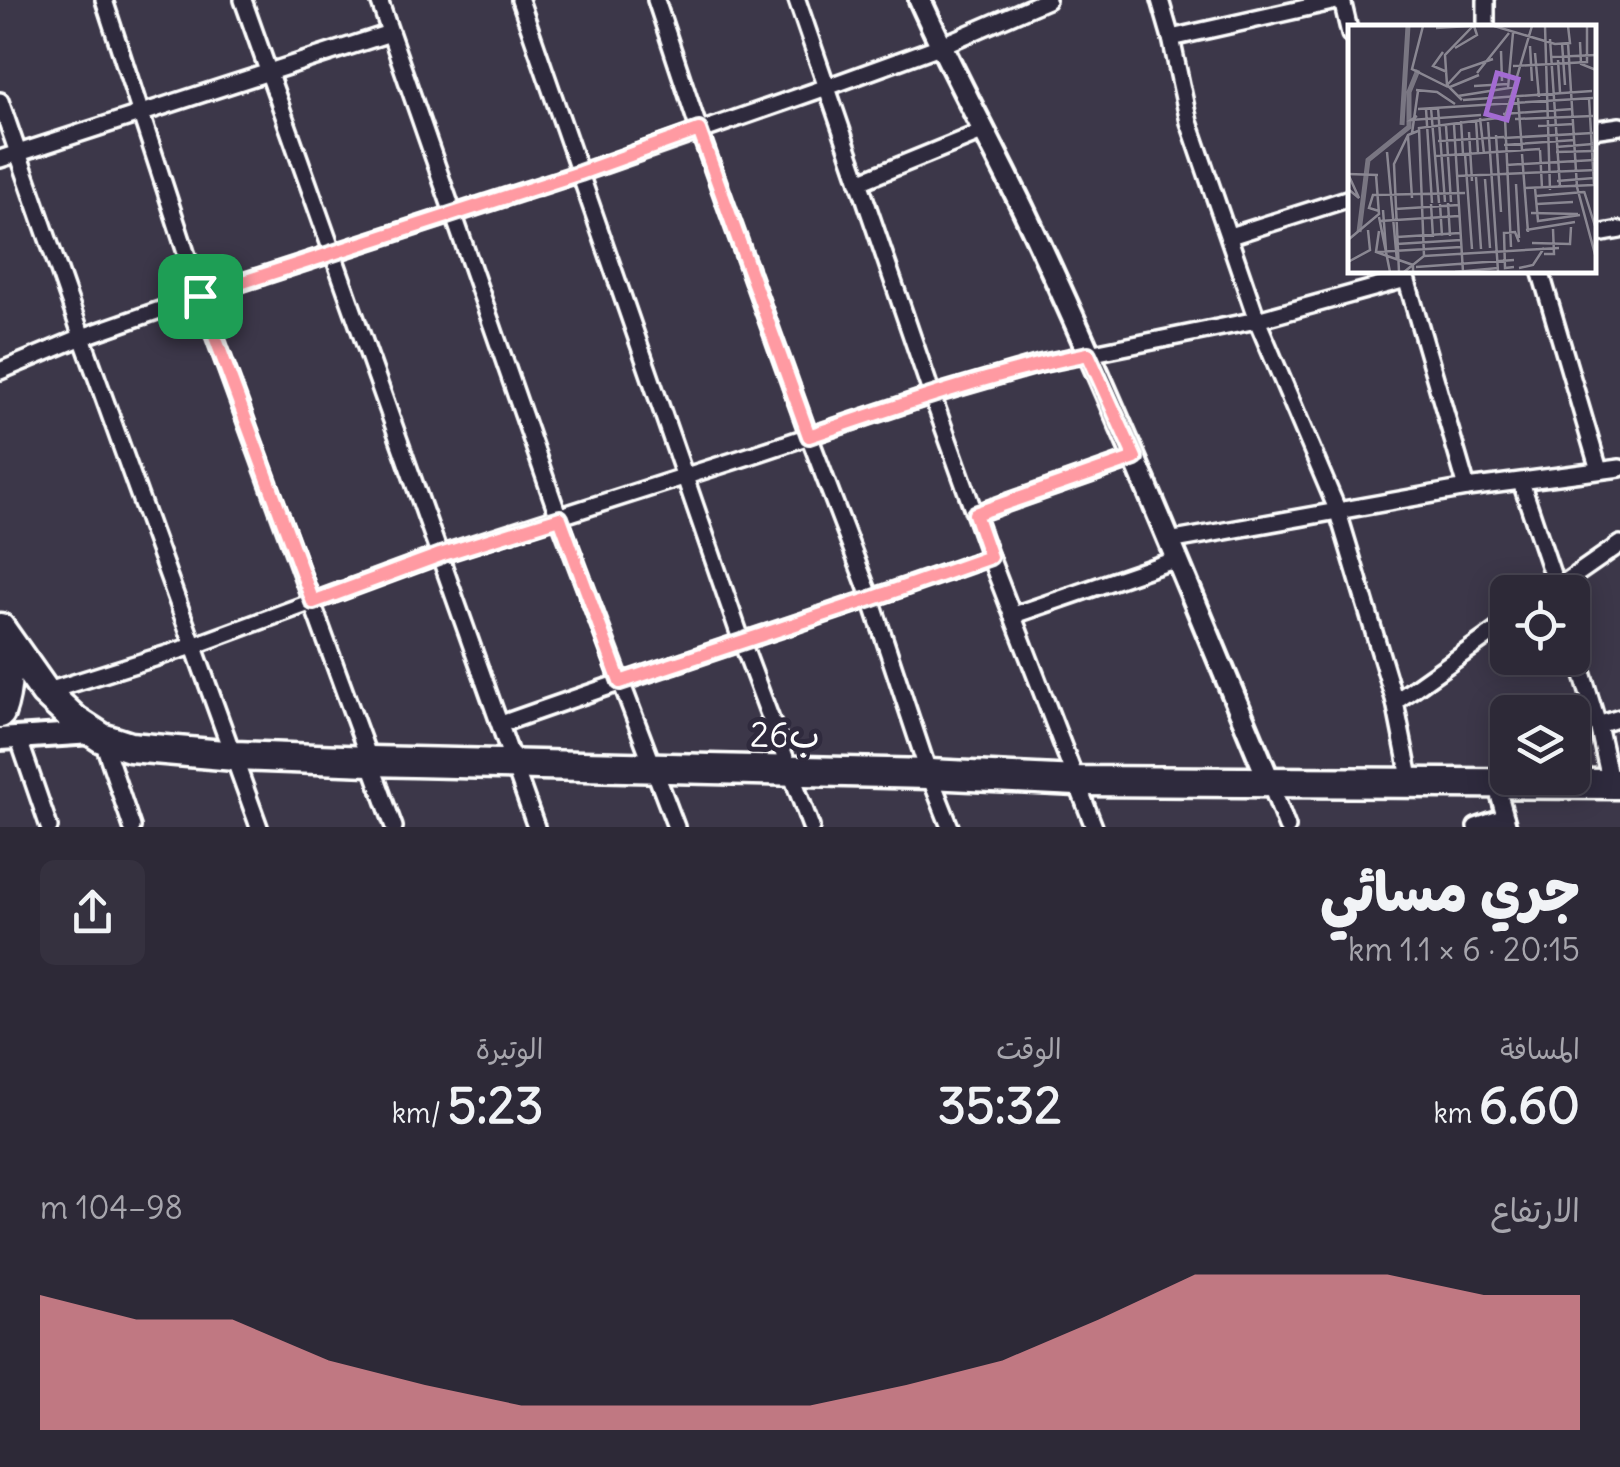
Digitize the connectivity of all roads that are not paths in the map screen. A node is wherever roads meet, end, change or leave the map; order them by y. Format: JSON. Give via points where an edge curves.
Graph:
{"nodes":[{"id":1,"x":104,"y":0,"type":"edge"},
{"id":2,"x":243,"y":0,"type":"edge"},
{"id":3,"x":378,"y":0,"type":"edge"},
{"id":4,"x":520,"y":0,"type":"edge"},
{"id":5,"x":656,"y":0,"type":"edge"},
{"id":6,"x":920,"y":0,"type":"edge"},
{"id":7,"x":1047,"y":0,"type":"edge"},
{"id":8,"x":1160,"y":0,"type":"edge"},
{"id":9,"x":1342,"y":0,"type":"edge"},
{"id":10,"x":801,"y":1,"type":"edge"},
{"id":11,"x":1348,"y":26,"type":"edge"},
{"id":12,"x":390,"y":33,"type":"junction"},
{"id":13,"x":1171,"y":38,"type":"junction"},
{"id":14,"x":940,"y":46,"type":"junction"},
{"id":15,"x":268,"y":74,"type":"junction"},
{"id":16,"x":827,"y":87,"type":"junction"},
{"id":17,"x":0,"y":102,"type":"edge"},
{"id":18,"x":142,"y":114,"type":"junction"},
{"id":19,"x":1620,"y":126,"type":"edge"},
{"id":20,"x":699,"y":130,"type":"junction"},
{"id":21,"x":1595,"y":130,"type":"edge"},
{"id":22,"x":984,"y":131,"type":"junction"},
{"id":23,"x":18,"y":153,"type":"junction"},
{"id":24,"x":0,"y":159,"type":"edge"},
{"id":25,"x":580,"y":173,"type":"junction"},
{"id":26,"x":859,"y":182,"type":"junction"},
{"id":27,"x":1348,"y":199,"type":"edge"},
{"id":28,"x":453,"y":215,"type":"junction"},
{"id":29,"x":1620,"y":230,"type":"edge"},
{"id":30,"x":1595,"y":234,"type":"edge"},
{"id":31,"x":1230,"y":236,"type":"junction"},
{"id":32,"x":332,"y":254,"type":"junction"},
{"id":33,"x":1541,"y":272,"type":"edge"},
{"id":34,"x":1405,"y":275,"type":"edge"},
{"id":35,"x":200,"y":296,"type":"junction"},
{"id":36,"x":1257,"y":320,"type":"junction"},
{"id":37,"x":82,"y":337,"type":"junction"},
{"id":38,"x":1088,"y":354,"type":"junction"},
{"id":39,"x":0,"y":371,"type":"edge"},
{"id":40,"x":932,"y":394,"type":"junction"},
{"id":41,"x":809,"y":436,"type":"junction"},
{"id":42,"x":1135,"y":458,"type":"junction"},
{"id":43,"x":1620,"y":468,"type":"edge"},
{"id":44,"x":1599,"y":470,"type":"junction"},
{"id":45,"x":684,"y":476,"type":"junction"},
{"id":46,"x":1522,"y":482,"type":"junction"},
{"id":47,"x":1467,"y":488,"type":"junction"},
{"id":48,"x":1338,"y":510,"type":"junction"},
{"id":49,"x":975,"y":514,"type":"junction"},
{"id":50,"x":560,"y":518,"type":"junction"},
{"id":51,"x":1620,"y":544,"type":"edge"},
{"id":52,"x":1173,"y":550,"type":"junction"},
{"id":53,"x":440,"y":555,"type":"junction"},
{"id":54,"x":990,"y":557,"type":"junction"},
{"id":55,"x":1550,"y":575,"type":"edge"},
{"id":56,"x":1577,"y":575,"type":"edge"},
{"id":57,"x":871,"y":599,"type":"junction"},
{"id":58,"x":313,"y":602,"type":"junction"},
{"id":59,"x":1014,"y":615,"type":"junction"},
{"id":60,"x":2,"y":632,"type":"edge"},
{"id":61,"x":1490,"y":635,"type":"edge"},
{"id":62,"x":742,"y":642,"type":"junction"},
{"id":63,"x":193,"y":646,"type":"junction"},
{"id":64,"x":1583,"y":675,"type":"edge"},
{"id":65,"x":620,"y":682,"type":"junction"},
{"id":66,"x":45,"y":692,"type":"junction"},
{"id":67,"x":1394,"y":702,"type":"junction"},
{"id":68,"x":0,"y":713,"type":"edge"},
{"id":69,"x":1620,"y":718,"type":"edge"},
{"id":70,"x":501,"y":724,"type":"junction"},
{"id":71,"x":1598,"y":725,"type":"junction"},
{"id":72,"x":96,"y":736,"type":"junction"},
{"id":73,"x":9,"y":738,"type":"edge"},
{"id":74,"x":235,"y":756,"type":"junction"},
{"id":75,"x":370,"y":761,"type":"junction"},
{"id":76,"x":514,"y":766,"type":"junction"},
{"id":77,"x":654,"y":768,"type":"junction"},
{"id":78,"x":790,"y":772,"type":"junction"},
{"id":79,"x":930,"y":774,"type":"junction"},
{"id":80,"x":1077,"y":781,"type":"junction"},
{"id":81,"x":1270,"y":783,"type":"junction"},
{"id":82,"x":1411,"y":783,"type":"junction"},
{"id":83,"x":1490,"y":784,"type":"edge"},
{"id":84,"x":1590,"y":784,"type":"edge"},
{"id":85,"x":1616,"y":784,"type":"edge"},
{"id":86,"x":1499,"y":795,"type":"edge"},
{"id":87,"x":1506,"y":822,"type":"edge"},
{"id":88,"x":49,"y":827,"type":"edge"},
{"id":89,"x":132,"y":827,"type":"edge"},
{"id":90,"x":259,"y":827,"type":"edge"},
{"id":91,"x":394,"y":827,"type":"edge"},
{"id":92,"x":536,"y":827,"type":"edge"},
{"id":93,"x":676,"y":827,"type":"edge"},
{"id":94,"x":811,"y":827,"type":"edge"},
{"id":95,"x":950,"y":827,"type":"edge"},
{"id":96,"x":1094,"y":827,"type":"edge"},
{"id":97,"x":1287,"y":827,"type":"edge"},
{"id":98,"x":1476,"y":827,"type":"edge"}],
"edges":[{"from":1,"to":18,"type":"street"},
{"from":2,"to":15,"type":"street"},
{"from":3,"to":12,"type":"street"},
{"from":4,"to":25,"type":"street"},
{"from":5,"to":20,"type":"street"},
{"from":6,"to":14,"type":"street"},
{"from":7,"to":14,"type":"street"},
{"from":8,"to":13,"type":"street"},
{"from":9,"to":11,"type":"street"},
{"from":9,"to":13,"type":"street"},
{"from":10,"to":16,"type":"street"},
{"from":12,"to":15,"type":"street"},
{"from":12,"to":28,"type":"street"},
{"from":13,"to":31,"type":"street","via":[[1189,122]]},
{"from":14,"to":16,"type":"street"},
{"from":14,"to":22,"type":"street"},
{"from":15,"to":18,"type":"street"},
{"from":15,"to":32,"type":"street"},
{"from":16,"to":20,"type":"street"},
{"from":16,"to":26,"type":"street"},
{"from":17,"to":23,"type":"street"},
{"from":18,"to":23,"type":"street"},
{"from":18,"to":35,"type":"street"},
{"from":19,"to":21,"type":"street"},
{"from":20,"to":25,"type":"street"},
{"from":20,"to":41,"type":"street"},
{"from":22,"to":26,"type":"street"},
{"from":22,"to":38,"type":"street"},
{"from":23,"to":24,"type":"street"},
{"from":23,"to":37,"type":"street"},
{"from":25,"to":28,"type":"street"},
{"from":25,"to":45,"type":"street"},
{"from":26,"to":40,"type":"street"},
{"from":27,"to":31,"type":"street"},
{"from":28,"to":32,"type":"street"},
{"from":28,"to":50,"type":"street"},
{"from":29,"to":30,"type":"street"},
{"from":31,"to":36,"type":"street"},
{"from":32,"to":35,"type":"street"},
{"from":32,"to":53,"type":"street"},
{"from":33,"to":44,"type":"street"},
{"from":34,"to":36,"type":"street"},
{"from":34,"to":47,"type":"street"},
{"from":35,"to":37,"type":"street"},
{"from":35,"to":58,"type":"street"},
{"from":36,"to":38,"type":"street"},
{"from":36,"to":48,"type":"street"},
{"from":37,"to":39,"type":"street"},
{"from":37,"to":63,"type":"street"},
{"from":38,"to":40,"type":"street"},
{"from":38,"to":42,"type":"street"},
{"from":40,"to":41,"type":"street"},
{"from":40,"to":49,"type":"street"},
{"from":41,"to":45,"type":"street"},
{"from":41,"to":57,"type":"street"},
{"from":42,"to":49,"type":"street"},
{"from":42,"to":52,"type":"street"},
{"from":43,"to":44,"type":"street"},
{"from":44,"to":46,"type":"street"},
{"from":45,"to":50,"type":"street"},
{"from":45,"to":62,"type":"street"},
{"from":46,"to":47,"type":"street"},
{"from":46,"to":55,"type":"street"},
{"from":47,"to":48,"type":"street"},
{"from":48,"to":52,"type":"street"},
{"from":48,"to":67,"type":"street"},
{"from":49,"to":54,"type":"street"},
{"from":50,"to":53,"type":"street"},
{"from":50,"to":65,"type":"street"},
{"from":51,"to":56,"type":"street"},
{"from":52,"to":59,"type":"street"},
{"from":52,"to":81,"type":"street"},
{"from":53,"to":58,"type":"street"},
{"from":53,"to":70,"type":"street"},
{"from":54,"to":57,"type":"street"},
{"from":54,"to":59,"type":"street"},
{"from":57,"to":62,"type":"street"},
{"from":57,"to":79,"type":"street"},
{"from":58,"to":63,"type":"street"},
{"from":58,"to":75,"type":"street"},
{"from":59,"to":80,"type":"street"},
{"from":60,"to":66,"type":"highway","name":"26ب"},
{"from":60,"to":68,"type":"highway","via":[[8,675]]},
{"from":61,"to":67,"type":"street"},
{"from":62,"to":65,"type":"street"},
{"from":62,"to":78,"type":"street"},
{"from":63,"to":66,"type":"street"},
{"from":63,"to":74,"type":"street"},
{"from":64,"to":71,"type":"street"},
{"from":65,"to":70,"type":"street"},
{"from":65,"to":77,"type":"street"},
{"from":66,"to":72,"type":"highway","name":"26ب"},
{"from":67,"to":82,"type":"street"},
{"from":69,"to":71,"type":"street"},
{"from":70,"to":76,"type":"street"},
{"from":71,"to":85,"type":"street"},
{"from":72,"to":73,"type":"street"},
{"from":72,"to":74,"type":"highway","name":"26ب","via":[[130,747]]},
{"from":72,"to":89,"type":"street"},
{"from":73,"to":88,"type":"street"},
{"from":74,"to":75,"type":"highway","name":"26ب"},
{"from":74,"to":90,"type":"street"},
{"from":75,"to":76,"type":"highway","name":"26ب"},
{"from":75,"to":91,"type":"street"},
{"from":76,"to":77,"type":"highway","name":"26ب"},
{"from":76,"to":92,"type":"street"},
{"from":77,"to":78,"type":"highway","name":"26ب"},
{"from":77,"to":93,"type":"street"},
{"from":78,"to":79,"type":"highway","name":"26ب"},
{"from":78,"to":94,"type":"street"},
{"from":79,"to":80,"type":"highway","name":"26ب"},
{"from":79,"to":95,"type":"street"},
{"from":80,"to":81,"type":"highway","name":"26ب"},
{"from":80,"to":96,"type":"street"},
{"from":81,"to":82,"type":"highway","name":"26ب"},
{"from":81,"to":97,"type":"street"},
{"from":82,"to":83,"type":"highway","name":"26ب"},
{"from":84,"to":85,"type":"highway","name":"26ب"},
{"from":86,"to":87,"type":"street"},
{"from":87,"to":98,"type":"street"}]}
